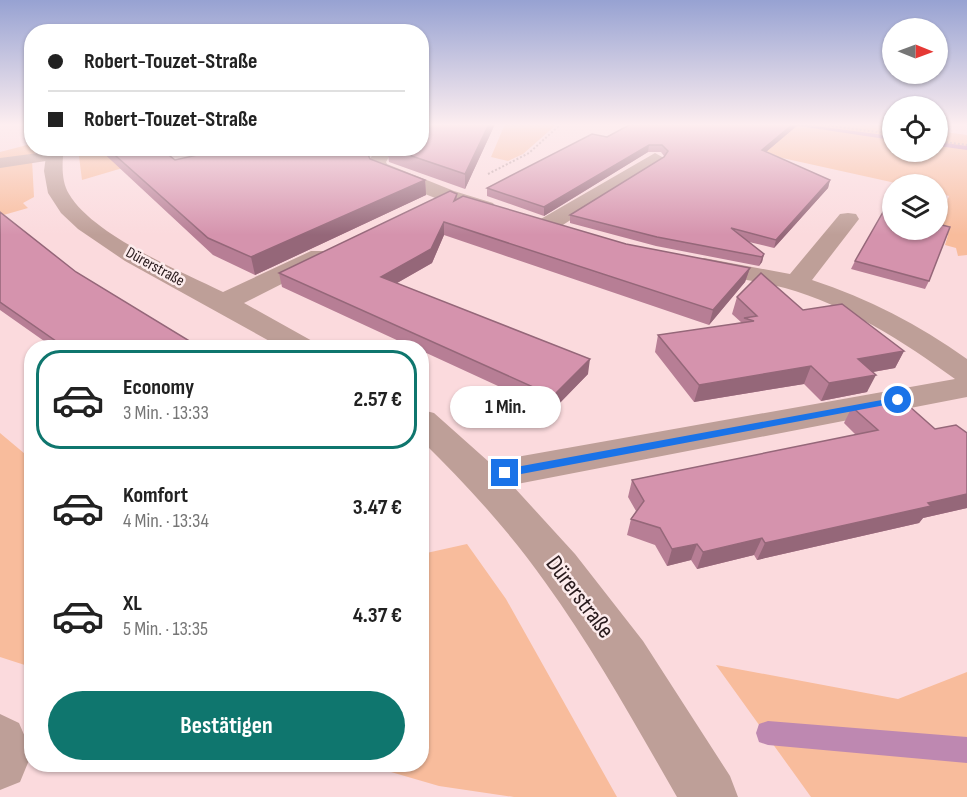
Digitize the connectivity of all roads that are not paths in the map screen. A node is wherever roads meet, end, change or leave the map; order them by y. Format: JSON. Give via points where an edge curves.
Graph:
{"nodes":[{"id":1,"x":54,"y":161,"type":"edge"},
{"id":2,"x":377,"y":161,"type":"edge"},
{"id":3,"x":649,"y":161,"type":"edge"},
{"id":4,"x":447,"y":195,"type":"junction"},
{"id":5,"x":415,"y":210,"type":"edge"},
{"id":6,"x":848,"y":219,"type":"dead end"},
{"id":7,"x":528,"y":220,"type":"junction"},
{"id":8,"x":578,"y":234,"type":"edge"},
{"id":9,"x":340,"y":246,"type":"edge"},
{"id":10,"x":687,"y":262,"type":"edge"},
{"id":11,"x":796,"y":284,"type":"junction"},
{"id":12,"x":224,"y":303,"type":"junction"},
{"id":13,"x":289,"y":340,"type":"edge"},
{"id":14,"x":967,"y":373,"type":"edge"},
{"id":15,"x":967,"y":387,"type":"edge"},
{"id":16,"x":429,"y":428,"type":"edge"},
{"id":17,"x":482,"y":477,"type":"junction"},
{"id":18,"x":0,"y":742,"type":"edge"},
{"id":19,"x":0,"y":762,"type":"edge"},
{"id":20,"x":709,"y":797,"type":"edge"}],
"edges":[{"from":1,"to":12,"type":"street","name":"Dürerstraße","via":[[53,178],[58,195],[75,214],[152,268]]},
{"from":2,"to":4,"type":"street","via":[[380,168]]},
{"from":3,"to":7,"type":"street"},
{"from":4,"to":5,"type":"street"},
{"from":4,"to":7,"type":"street"},
{"from":6,"to":11,"type":"street"},
{"from":7,"to":8,"type":"street"},
{"from":9,"to":12,"type":"street"},
{"from":10,"to":11,"type":"street"},
{"from":11,"to":14,"type":"street","via":[[883,318]]},
{"from":12,"to":13,"type":"street","name":"Dürerstraße"},
{"from":15,"to":17,"type":"street"},
{"from":16,"to":17,"type":"street","name":"Dürerstraße"},
{"from":17,"to":20,"type":"street","name":"Dürerstraße","via":[[560,567],[625,658]]},
{"from":18,"to":19,"type":"street","via":[[4,754]]}]}
